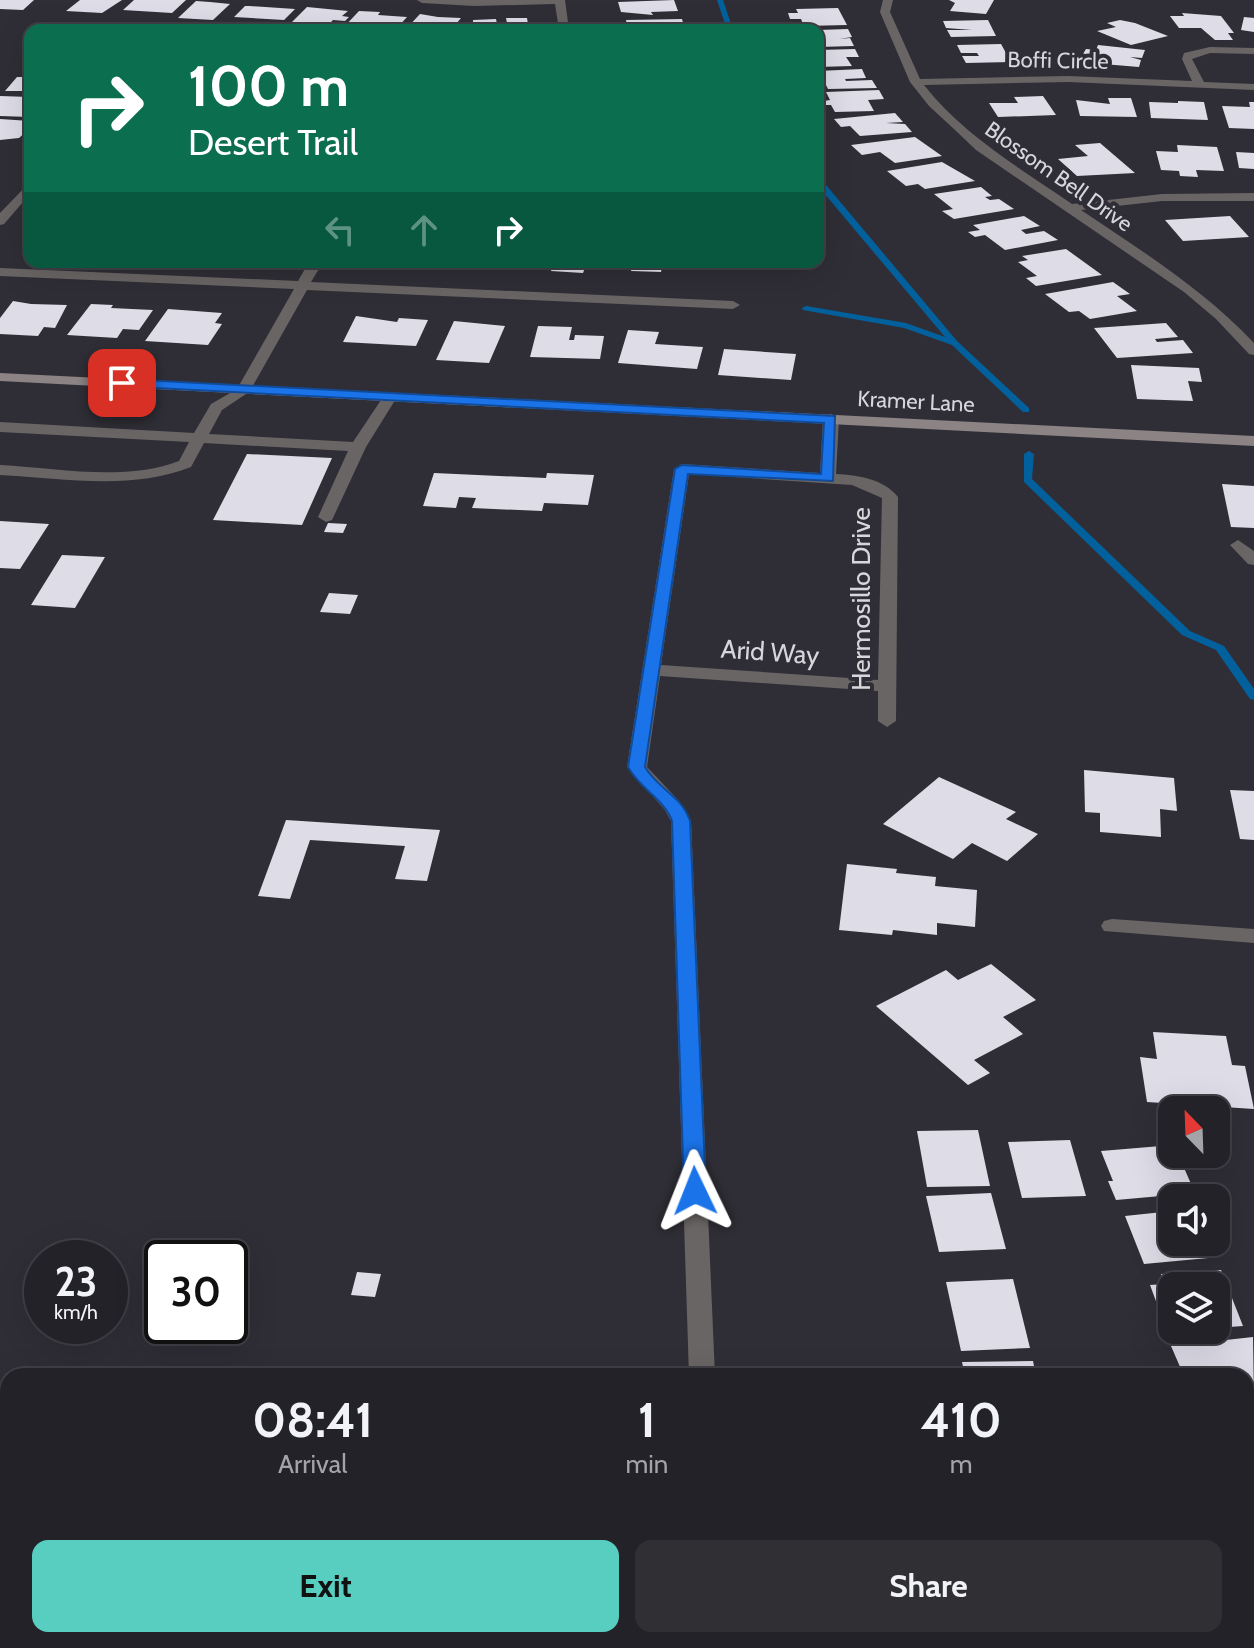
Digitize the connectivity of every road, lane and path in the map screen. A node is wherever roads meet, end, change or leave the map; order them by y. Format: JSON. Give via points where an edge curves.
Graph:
{"nodes":[{"id":1,"x":422,"y":0,"type":"edge"},
{"id":2,"x":888,"y":0,"type":"edge"},
{"id":3,"x":560,"y":1,"type":"edge"},
{"id":4,"x":563,"y":24,"type":"edge"},
{"id":5,"x":1254,"y":51,"type":"edge"},
{"id":6,"x":916,"y":82,"type":"junction"},
{"id":7,"x":1200,"y":85,"type":"junction"},
{"id":8,"x":1254,"y":87,"type":"edge"},
{"id":9,"x":24,"y":193,"type":"edge"},
{"id":10,"x":1254,"y":197,"type":"edge"},
{"id":11,"x":1069,"y":208,"type":"junction"},
{"id":12,"x":0,"y":221,"type":"edge"},
{"id":13,"x":313,"y":268,"type":"edge"},
{"id":14,"x":0,"y":272,"type":"edge"},
{"id":15,"x":303,"y":286,"type":"junction"},
{"id":16,"x":733,"y":305,"type":"dead end"},
{"id":17,"x":1253,"y":347,"type":"edge"},
{"id":18,"x":0,"y":377,"type":"edge"},
{"id":19,"x":244,"y":389,"type":"junction"},
{"id":20,"x":390,"y":397,"type":"junction"},
{"id":21,"x":831,"y":419,"type":"junction"},
{"id":22,"x":0,"y":427,"type":"edge"},
{"id":23,"x":197,"y":438,"type":"junction"},
{"id":24,"x":1254,"y":441,"type":"edge"},
{"id":25,"x":358,"y":447,"type":"junction"},
{"id":26,"x":0,"y":470,"type":"edge"},
{"id":27,"x":828,"y":478,"type":"junction"},
{"id":28,"x":326,"y":517,"type":"dead end"},
{"id":29,"x":1238,"y":545,"type":"dead end"},
{"id":30,"x":1254,"y":560,"type":"edge"},
{"id":31,"x":651,"y":670,"type":"junction"},
{"id":32,"x":885,"y":686,"type":"junction"},
{"id":33,"x":887,"y":721,"type":"dead end"},
{"id":34,"x":1112,"y":926,"type":"dead end"},
{"id":35,"x":1254,"y":936,"type":"edge"},
{"id":36,"x":702,"y":1368,"type":"edge"}],
"edges":[{"from":1,"to":3,"type":"street"},
{"from":2,"to":6,"type":"street","name":"Blossom Bell Drive","via":[[885,12]]},
{"from":3,"to":4,"type":"street"},
{"from":5,"to":7,"type":"street","via":[[1188,55]]},
{"from":6,"to":7,"type":"street","name":"Boffi Circle","via":[[1068,79]]},
{"from":6,"to":11,"type":"street","name":"Blossom Bell Drive","via":[[980,147]]},
{"from":7,"to":8,"type":"street","name":"Boffi Circle"},
{"from":9,"to":12,"type":"street"},
{"from":10,"to":11,"type":"street","via":[[1179,194]]},
{"from":11,"to":17,"type":"street","name":"Blossom Bell Drive","via":[[1189,289]]},
{"from":13,"to":15,"type":"street"},
{"from":14,"to":15,"type":"street"},
{"from":15,"to":16,"type":"street"},
{"from":15,"to":19,"type":"street"},
{"from":18,"to":19,"type":"street","name":"Kramer Lane"},
{"from":19,"to":20,"type":"street","name":"Kramer Lane"},
{"from":19,"to":23,"type":"street","via":[[216,407]]},
{"from":20,"to":21,"type":"street","name":"Kramer Lane"},
{"from":20,"to":25,"type":"street"},
{"from":21,"to":24,"type":"street","name":"Kramer Lane"},
{"from":21,"to":27,"type":"street"},
{"from":22,"to":23,"type":"street"},
{"from":23,"to":25,"type":"street"},
{"from":23,"to":26,"type":"street","via":[[185,464],[159,474]]},
{"from":25,"to":28,"type":"street"},
{"from":27,"to":31,"type":"street","name":"Hermosillo Drive","via":[[682,469]]},
{"from":27,"to":32,"type":"street","name":"Hermosillo Drive","via":[[868,483],[890,497]]},
{"from":29,"to":30,"type":"street"},
{"from":31,"to":32,"type":"street","name":"Arid Way"},
{"from":31,"to":36,"type":"street","via":[[637,767],[644,781],[676,807],[681,821]]},
{"from":32,"to":33,"type":"street","name":"Hermosillo Drive"},
{"from":34,"to":35,"type":"street"}]}
